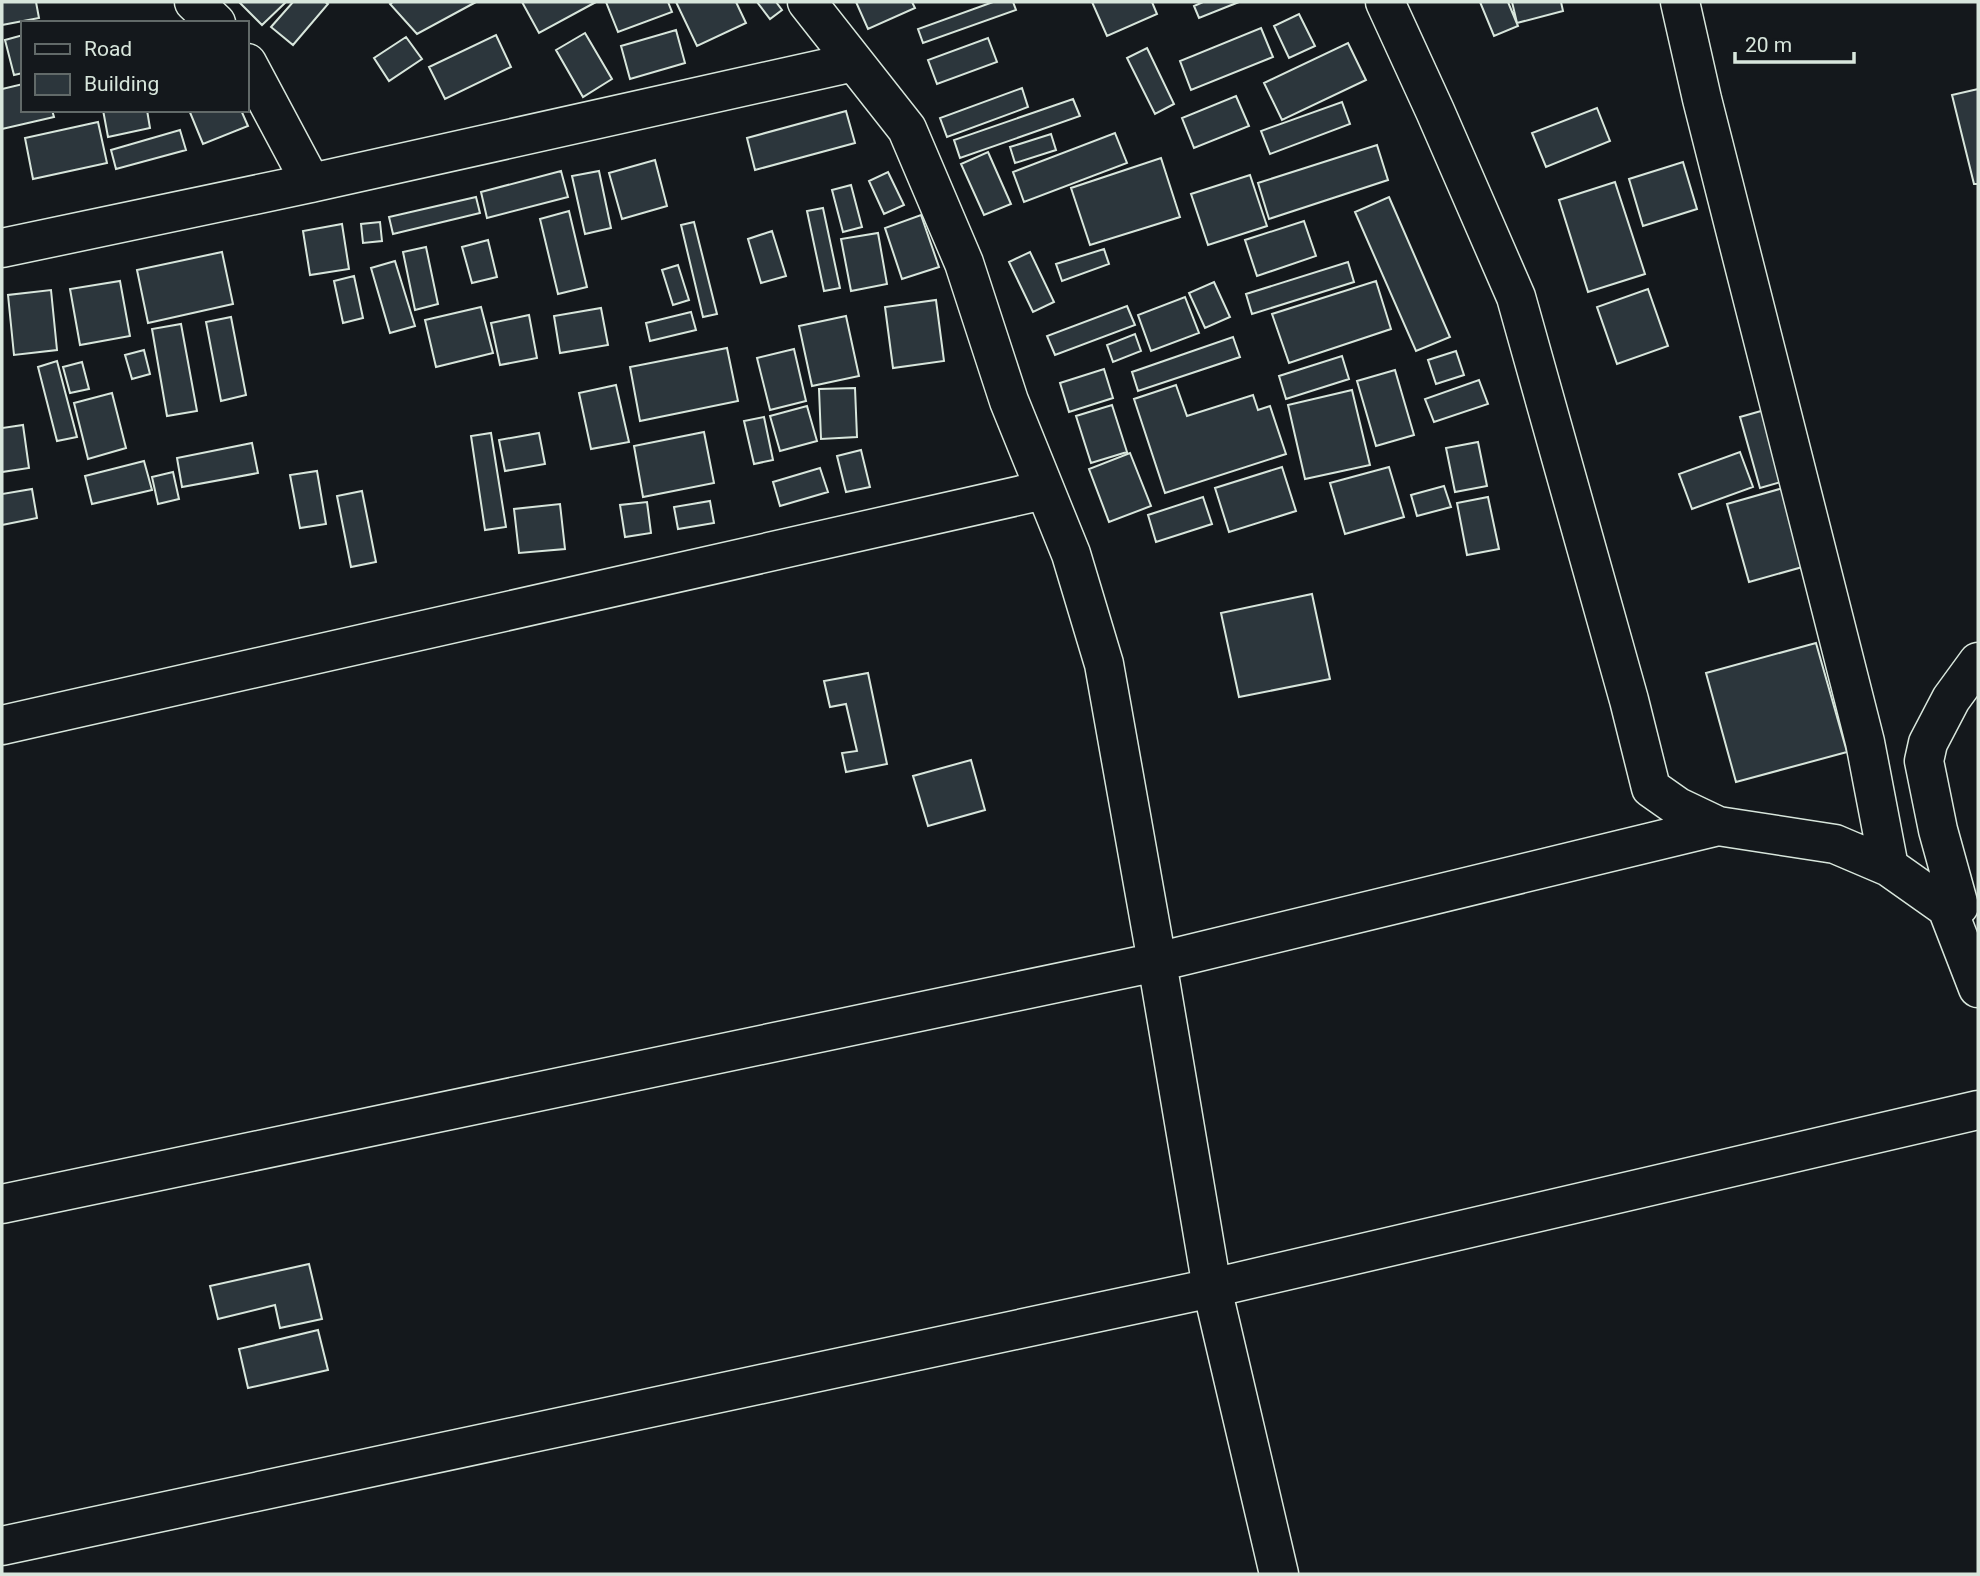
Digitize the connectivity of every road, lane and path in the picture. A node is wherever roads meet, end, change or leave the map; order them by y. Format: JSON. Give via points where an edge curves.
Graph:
{"nodes":[{"id":1,"x":194,"y":2,"type":"edge"},
{"id":2,"x":807,"y":2,"type":"edge"},
{"id":3,"x":1385,"y":2,"type":"edge"},
{"id":4,"x":1679,"y":2,"type":"edge"},
{"id":5,"x":214,"y":21,"type":"edge"},
{"id":6,"x":854,"y":62,"type":"junction"},
{"id":7,"x":248,"y":65,"type":"edge"},
{"id":8,"x":311,"y":183,"type":"junction"},
{"id":9,"x":2,"y":248,"type":"edge"},
{"id":10,"x":1044,"y":490,"type":"junction"},
{"id":11,"x":1978,"y":662,"type":"edge"},
{"id":12,"x":2,"y":725,"type":"edge"},
{"id":13,"x":1718,"y":826,"type":"junction"},
{"id":14,"x":1889,"y":867,"type":"junction"},
{"id":15,"x":1961,"y":906,"type":"edge"},
{"id":16,"x":1157,"y":962,"type":"junction"},
{"id":17,"x":1978,"y":988,"type":"edge"},
{"id":18,"x":1978,"y":1110,"type":"edge"},
{"id":19,"x":2,"y":1205,"type":"edge"},
{"id":20,"x":1212,"y":1288,"type":"junction"},
{"id":21,"x":2,"y":1546,"type":"edge"},
{"id":22,"x":1279,"y":1574,"type":"edge"}],
"edges":[{"from":1,"to":5,"type":"street"},
{"from":2,"to":6,"type":"street"},
{"from":3,"to":13,"type":"street","via":[[1516,297],[1651,788]]},
{"from":4,"to":14,"type":"street","via":[[1865,742]]},
{"from":6,"to":8,"type":"street"},
{"from":6,"to":10,"type":"street","via":[[907,129],[964,263]]},
{"from":7,"to":8,"type":"street"},
{"from":8,"to":9,"type":"street"},
{"from":10,"to":12,"type":"street"},
{"from":10,"to":16,"type":"street","via":[[1071,554],[1104,664]]},
{"from":11,"to":15,"type":"street","via":[[1951,699],[1928,743],[1924,761]]},
{"from":13,"to":14,"type":"street","via":[[1835,845]]},
{"from":13,"to":16,"type":"street"},
{"from":14,"to":15,"type":"street"},
{"from":15,"to":17,"type":"street"},
{"from":16,"to":19,"type":"street"},
{"from":16,"to":20,"type":"street"},
{"from":18,"to":20,"type":"street"},
{"from":20,"to":21,"type":"street"},
{"from":20,"to":22,"type":"street"}]}
